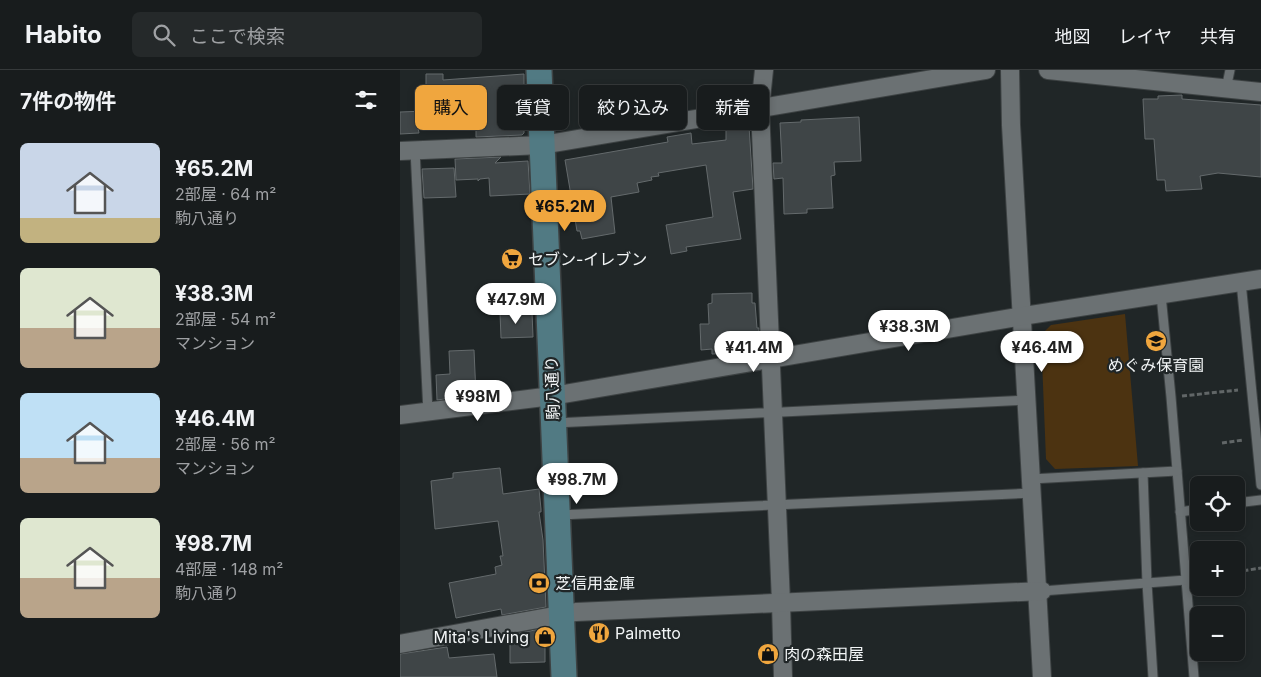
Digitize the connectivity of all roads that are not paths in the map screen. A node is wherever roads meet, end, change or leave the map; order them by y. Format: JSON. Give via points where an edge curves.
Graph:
{"nodes":[{"id":1,"x":539,"y":70,"type":"edge"},
{"id":2,"x":764,"y":70,"type":"edge"},
{"id":3,"x":986,"y":70,"type":"edge"},
{"id":4,"x":1010,"y":70,"type":"edge"},
{"id":5,"x":1048,"y":70,"type":"edge"},
{"id":6,"x":1230,"y":70,"type":"edge"},
{"id":7,"x":762,"y":85,"type":"edge"},
{"id":8,"x":1226,"y":89,"type":"junction"},
{"id":9,"x":1261,"y":92,"type":"edge"},
{"id":10,"x":769,"y":106,"type":"edge"},
{"id":11,"x":697,"y":119,"type":"edge"},
{"id":12,"x":761,"y":130,"type":"edge"},
{"id":13,"x":542,"y":145,"type":"junction"},
{"id":14,"x":408,"y":150,"type":"edge"},
{"id":15,"x":1261,"y":279,"type":"edge"},
{"id":16,"x":1241,"y":282,"type":"junction"},
{"id":17,"x":1160,"y":295,"type":"junction"},
{"id":18,"x":1023,"y":316,"type":"junction"},
{"id":19,"x":770,"y":359,"type":"junction"},
{"id":20,"x":552,"y":396,"type":"junction"},
{"id":21,"x":1027,"y":400,"type":"junction"},
{"id":22,"x":428,"y":412,"type":"junction"},
{"id":23,"x":773,"y":412,"type":"junction"},
{"id":24,"x":400,"y":415,"type":"edge"},
{"id":25,"x":553,"y":423,"type":"junction"},
{"id":26,"x":1177,"y":471,"type":"junction"},
{"id":27,"x":1143,"y":472,"type":"junction"},
{"id":28,"x":1261,"y":485,"type":"edge"},
{"id":29,"x":1032,"y":486,"type":"junction"},
{"id":30,"x":1261,"y":500,"type":"edge"},
{"id":31,"x":1245,"y":502,"type":"edge"},
{"id":32,"x":777,"y":506,"type":"junction"},
{"id":33,"x":1190,"y":510,"type":"edge"},
{"id":34,"x":1180,"y":512,"type":"junction"},
{"id":35,"x":557,"y":515,"type":"junction"},
{"id":36,"x":1186,"y":580,"type":"junction"},
{"id":37,"x":1147,"y":583,"type":"junction"},
{"id":38,"x":1040,"y":591,"type":"junction"},
{"id":39,"x":781,"y":602,"type":"junction"},
{"id":40,"x":561,"y":615,"type":"junction"},
{"id":41,"x":400,"y":644,"type":"edge"},
{"id":42,"x":564,"y":677,"type":"edge"},
{"id":43,"x":783,"y":677,"type":"edge"},
{"id":44,"x":1042,"y":677,"type":"edge"},
{"id":45,"x":1153,"y":677,"type":"edge"},
{"id":46,"x":1194,"y":677,"type":"edge"}],
"edges":[{"from":1,"to":13,"type":"street","name":"駒八通り"},
{"from":2,"to":7,"type":"street"},
{"from":3,"to":10,"type":"street"},
{"from":4,"to":18,"type":"street"},
{"from":5,"to":8,"type":"street"},
{"from":6,"to":8,"type":"lane"},
{"from":8,"to":9,"type":"street"},
{"from":11,"to":13,"type":"street"},
{"from":12,"to":19,"type":"street"},
{"from":13,"to":14,"type":"street"},
{"from":13,"to":20,"type":"street","name":"駒八通り"},
{"from":14,"to":22,"type":"lane"},
{"from":15,"to":16,"type":"street"},
{"from":16,"to":17,"type":"street"},
{"from":16,"to":28,"type":"lane"},
{"from":17,"to":18,"type":"street"},
{"from":17,"to":26,"type":"lane"},
{"from":18,"to":19,"type":"street"},
{"from":18,"to":21,"type":"street"},
{"from":19,"to":20,"type":"street"},
{"from":19,"to":23,"type":"street"},
{"from":20,"to":22,"type":"street"},
{"from":20,"to":25,"type":"street","name":"駒八通り"},
{"from":21,"to":23,"type":"lane"},
{"from":21,"to":29,"type":"street"},
{"from":22,"to":24,"type":"street"},
{"from":23,"to":25,"type":"lane"},
{"from":23,"to":32,"type":"street"},
{"from":25,"to":35,"type":"street","name":"駒八通り"},
{"from":26,"to":27,"type":"lane"},
{"from":26,"to":34,"type":"lane"},
{"from":27,"to":29,"type":"lane"},
{"from":27,"to":37,"type":"lane"},
{"from":29,"to":32,"type":"lane"},
{"from":29,"to":38,"type":"street"},
{"from":30,"to":31,"type":"lane"},
{"from":32,"to":35,"type":"lane"},
{"from":32,"to":39,"type":"street"},
{"from":33,"to":34,"type":"lane"},
{"from":34,"to":36,"type":"lane"},
{"from":35,"to":40,"type":"street","name":"駒八通り"},
{"from":36,"to":37,"type":"lane"},
{"from":36,"to":46,"type":"lane"},
{"from":37,"to":38,"type":"lane"},
{"from":37,"to":45,"type":"lane"},
{"from":38,"to":39,"type":"street"},
{"from":38,"to":44,"type":"street"},
{"from":39,"to":40,"type":"street"},
{"from":39,"to":43,"type":"street"},
{"from":40,"to":41,"type":"street"},
{"from":40,"to":42,"type":"street","name":"駒八通り"}]}
